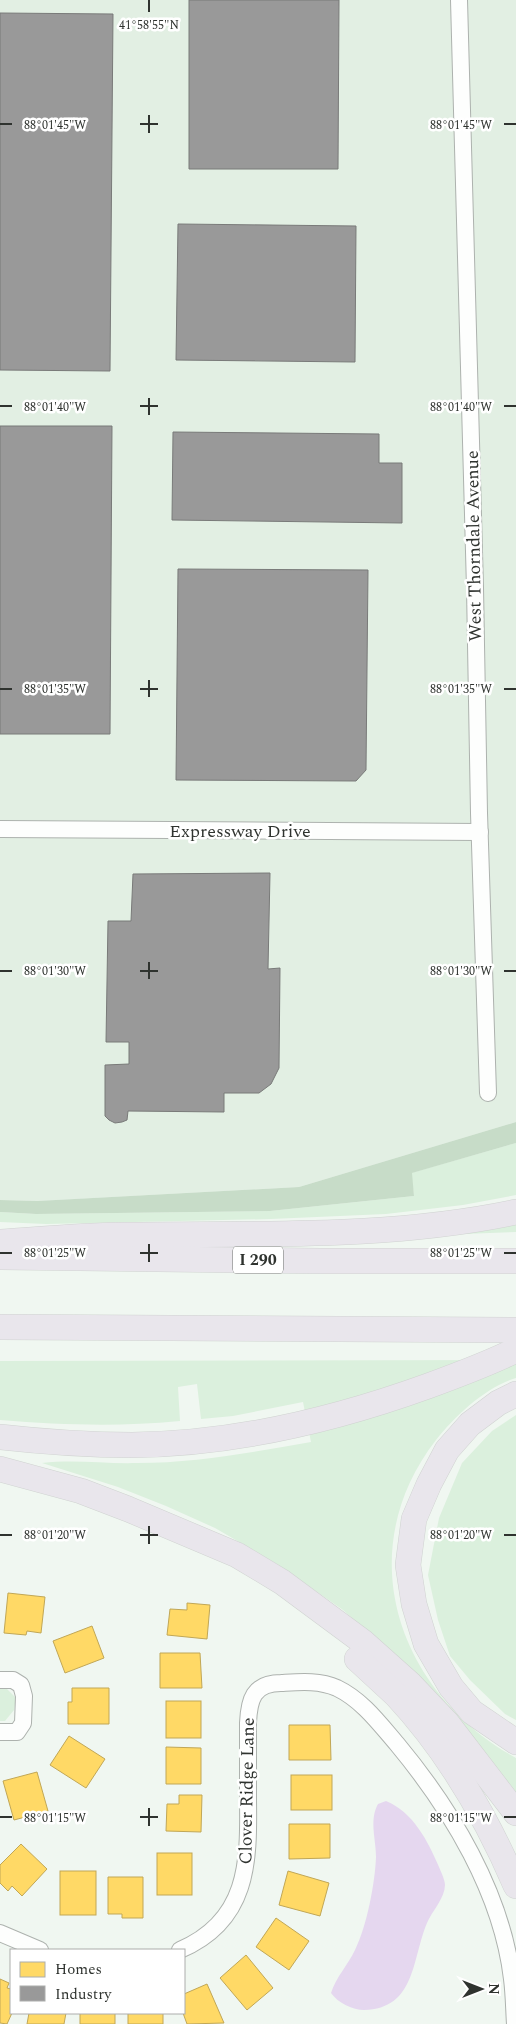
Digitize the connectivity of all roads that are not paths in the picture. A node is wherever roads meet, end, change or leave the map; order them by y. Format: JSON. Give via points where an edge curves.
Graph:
{"nodes":[{"id":1,"x":459,"y":0,"type":"edge"},
{"id":2,"x":0,"y":829,"type":"edge"},
{"id":3,"x":480,"y":832,"type":"junction"},
{"id":4,"x":488,"y":1093,"type":"dead end"},
{"id":5,"x":516,"y":1212,"type":"edge"},
{"id":6,"x":0,"y":1242,"type":"edge"},
{"id":7,"x":0,"y":1257,"type":"edge"},
{"id":8,"x":516,"y":1261,"type":"edge"},
{"id":9,"x":0,"y":1327,"type":"edge"},
{"id":10,"x":516,"y":1330,"type":"edge"},
{"id":11,"x":516,"y":1350,"type":"edge"},
{"id":12,"x":516,"y":1394,"type":"edge"},
{"id":13,"x":0,"y":1437,"type":"edge"},
{"id":14,"x":0,"y":1469,"type":"edge"},
{"id":15,"x":199,"y":1540,"type":"junction"},
{"id":16,"x":0,"y":1680,"type":"edge"},
{"id":17,"x":0,"y":1732,"type":"edge"},
{"id":18,"x":516,"y":1742,"type":"edge"},
{"id":19,"x":516,"y":1813,"type":"edge"},
{"id":20,"x":516,"y":1886,"type":"edge"},
{"id":21,"x":0,"y":1932,"type":"edge"},
{"id":22,"x":38,"y":1949,"type":"edge"},
{"id":23,"x":182,"y":1949,"type":"edge"},
{"id":24,"x":515,"y":2024,"type":"edge"}],
"edges":[{"from":1,"to":3,"type":"street","name":"West Thorndale Avenue"},
{"from":2,"to":3,"type":"street","name":"Expressway Drive"},
{"from":3,"to":4,"type":"street","name":"West Thorndale Avenue"},
{"from":5,"to":6,"type":"highway","via":[[422,1226],[357,1231],[126,1235]]},
{"from":7,"to":8,"type":"highway","number":"I 290"},
{"from":9,"to":10,"type":"highway"},
{"from":11,"to":13,"type":"highway","via":[[459,1375],[377,1404],[304,1423],[209,1440],[133,1445]]},
{"from":12,"to":18,"type":"highway","via":[[470,1424],[447,1450],[414,1519],[408,1565],[414,1604],[426,1644],[451,1687],[472,1712]]},
{"from":14,"to":15,"type":"highway","via":[[81,1491]]},
{"from":15,"to":19,"type":"highway","via":[[237,1555],[282,1582],[363,1642],[447,1722]]},
{"from":15,"to":20,"type":"highway","via":[[313,1621],[396,1695],[435,1742],[469,1791]]},
{"from":16,"to":17,"type":"street","via":[[13,1680],[21,1685],[24,1696],[23,1723],[17,1732]]},
{"from":21,"to":22,"type":"street"},
{"from":23,"to":24,"type":"street","name":"Clover Ridge Lane","via":[[202,1938],[226,1914],[244,1878],[248,1852],[248,1723],[251,1700],[260,1688],[271,1683],[326,1684],[355,1699],[419,1770],[475,1860],[503,1933],[512,1978]]}]}
